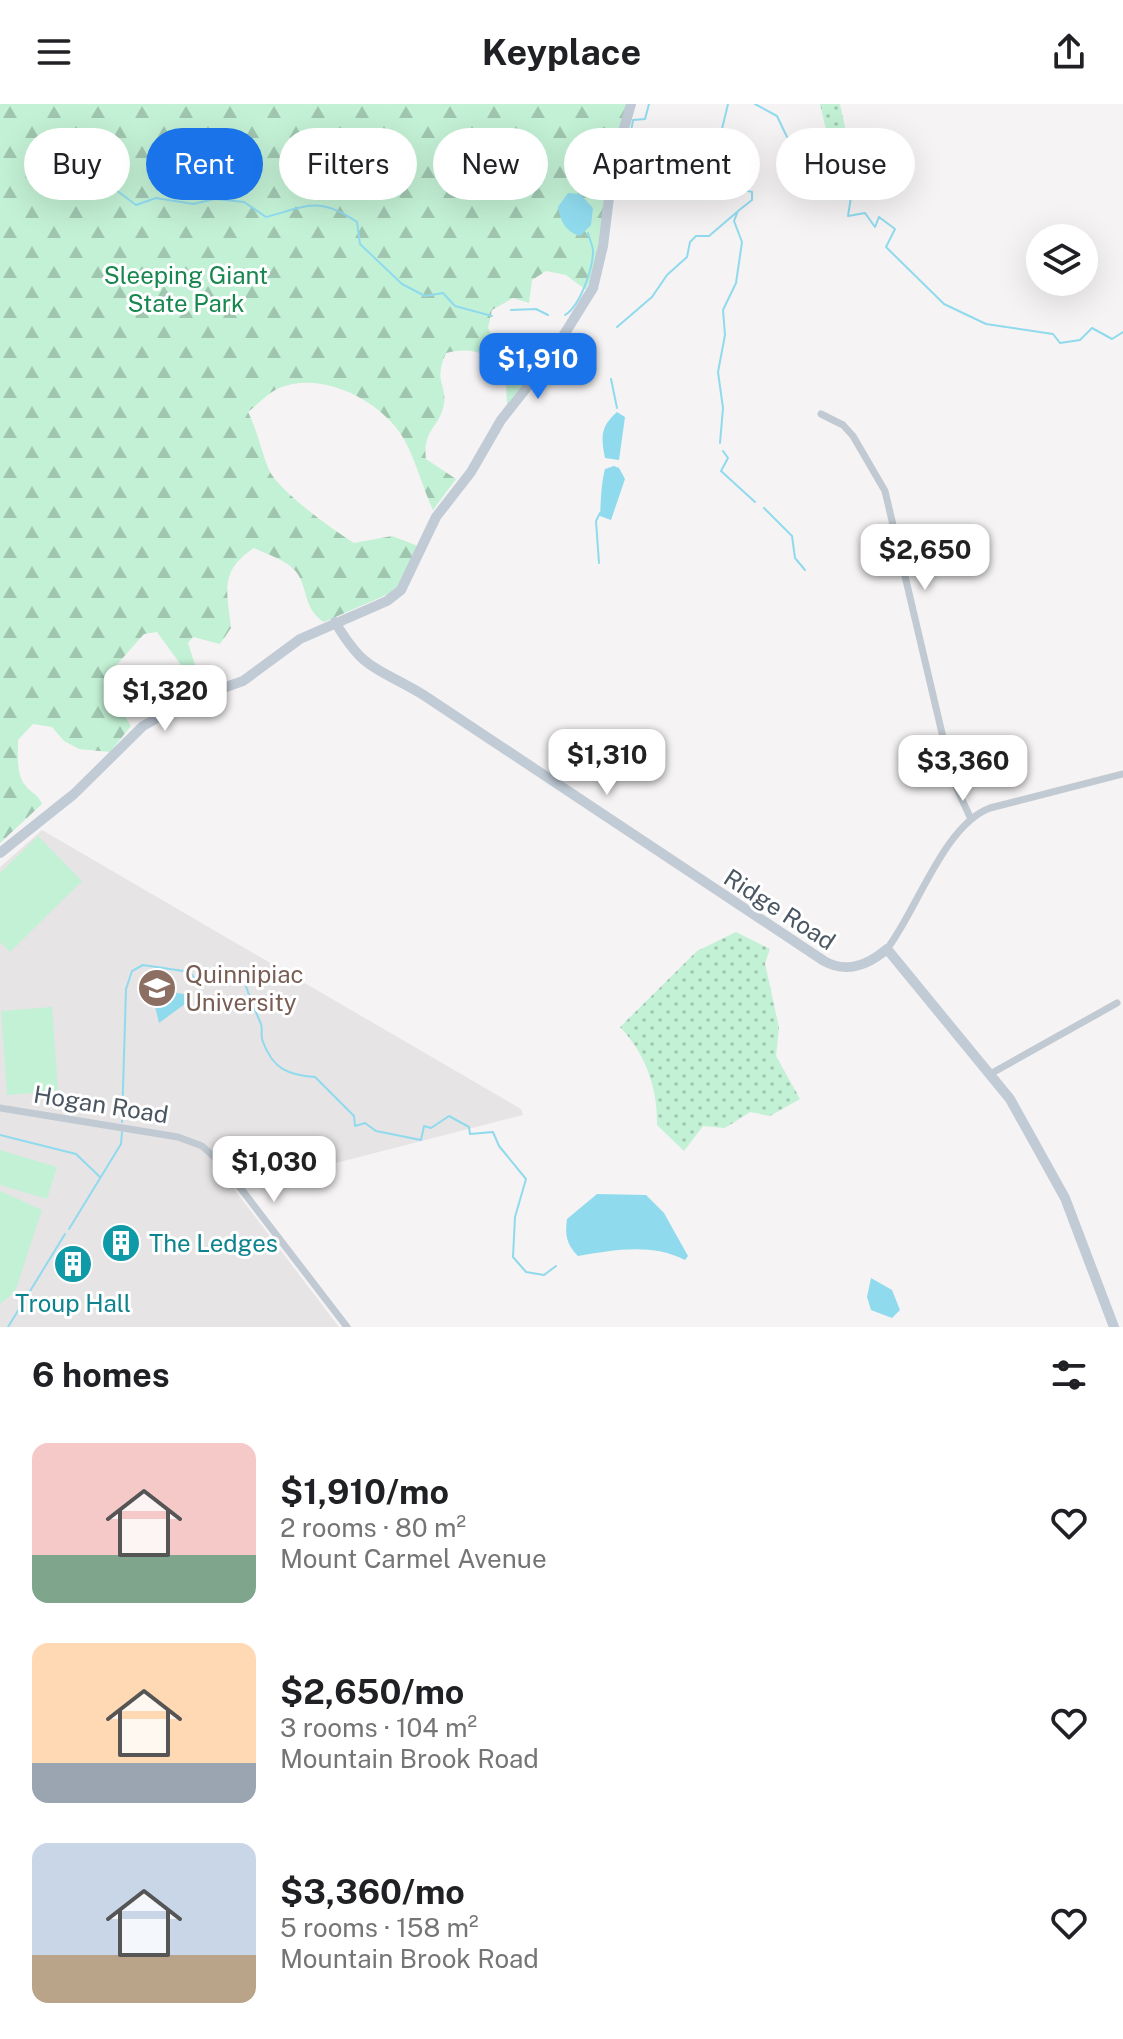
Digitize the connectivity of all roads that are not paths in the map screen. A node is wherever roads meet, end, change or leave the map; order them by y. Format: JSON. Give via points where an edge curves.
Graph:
{"nodes":[{"id":1,"x":631,"y":104,"type":"edge"},
{"id":2,"x":821,"y":414,"type":"dead end"},
{"id":3,"x":335,"y":622,"type":"junction"},
{"id":4,"x":1123,"y":774,"type":"edge"},
{"id":5,"x":970,"y":817,"type":"junction"},
{"id":6,"x":0,"y":853,"type":"edge"},
{"id":7,"x":887,"y":949,"type":"junction"},
{"id":8,"x":1117,"y":1003,"type":"dead end"},
{"id":9,"x":992,"y":1073,"type":"junction"},
{"id":10,"x":0,"y":1108,"type":"edge"},
{"id":11,"x":347,"y":1327,"type":"edge"},
{"id":12,"x":1114,"y":1327,"type":"edge"}],
"edges":[{"from":1,"to":3,"type":"street","via":[[613,166],[600,262],[587,300],[440,511],[401,590]]},
{"from":2,"to":5,"type":"street","via":[[843,425],[883,487],[953,780]]},
{"from":3,"to":6,"type":"street","via":[[300,639],[251,677],[183,703],[136,731],[87,781]]},
{"from":3,"to":7,"type":"street","name":"Ridge Road","via":[[370,667],[422,694],[824,961],[855,968]]},
{"from":4,"to":5,"type":"street"},
{"from":5,"to":7,"type":"street"},
{"from":7,"to":9,"type":"street"},
{"from":8,"to":9,"type":"street"},
{"from":9,"to":12,"type":"street","via":[[1065,1198]]},
{"from":10,"to":11,"type":"street","name":"Hogan Road","via":[[178,1137],[202,1146],[222,1164]]}]}
